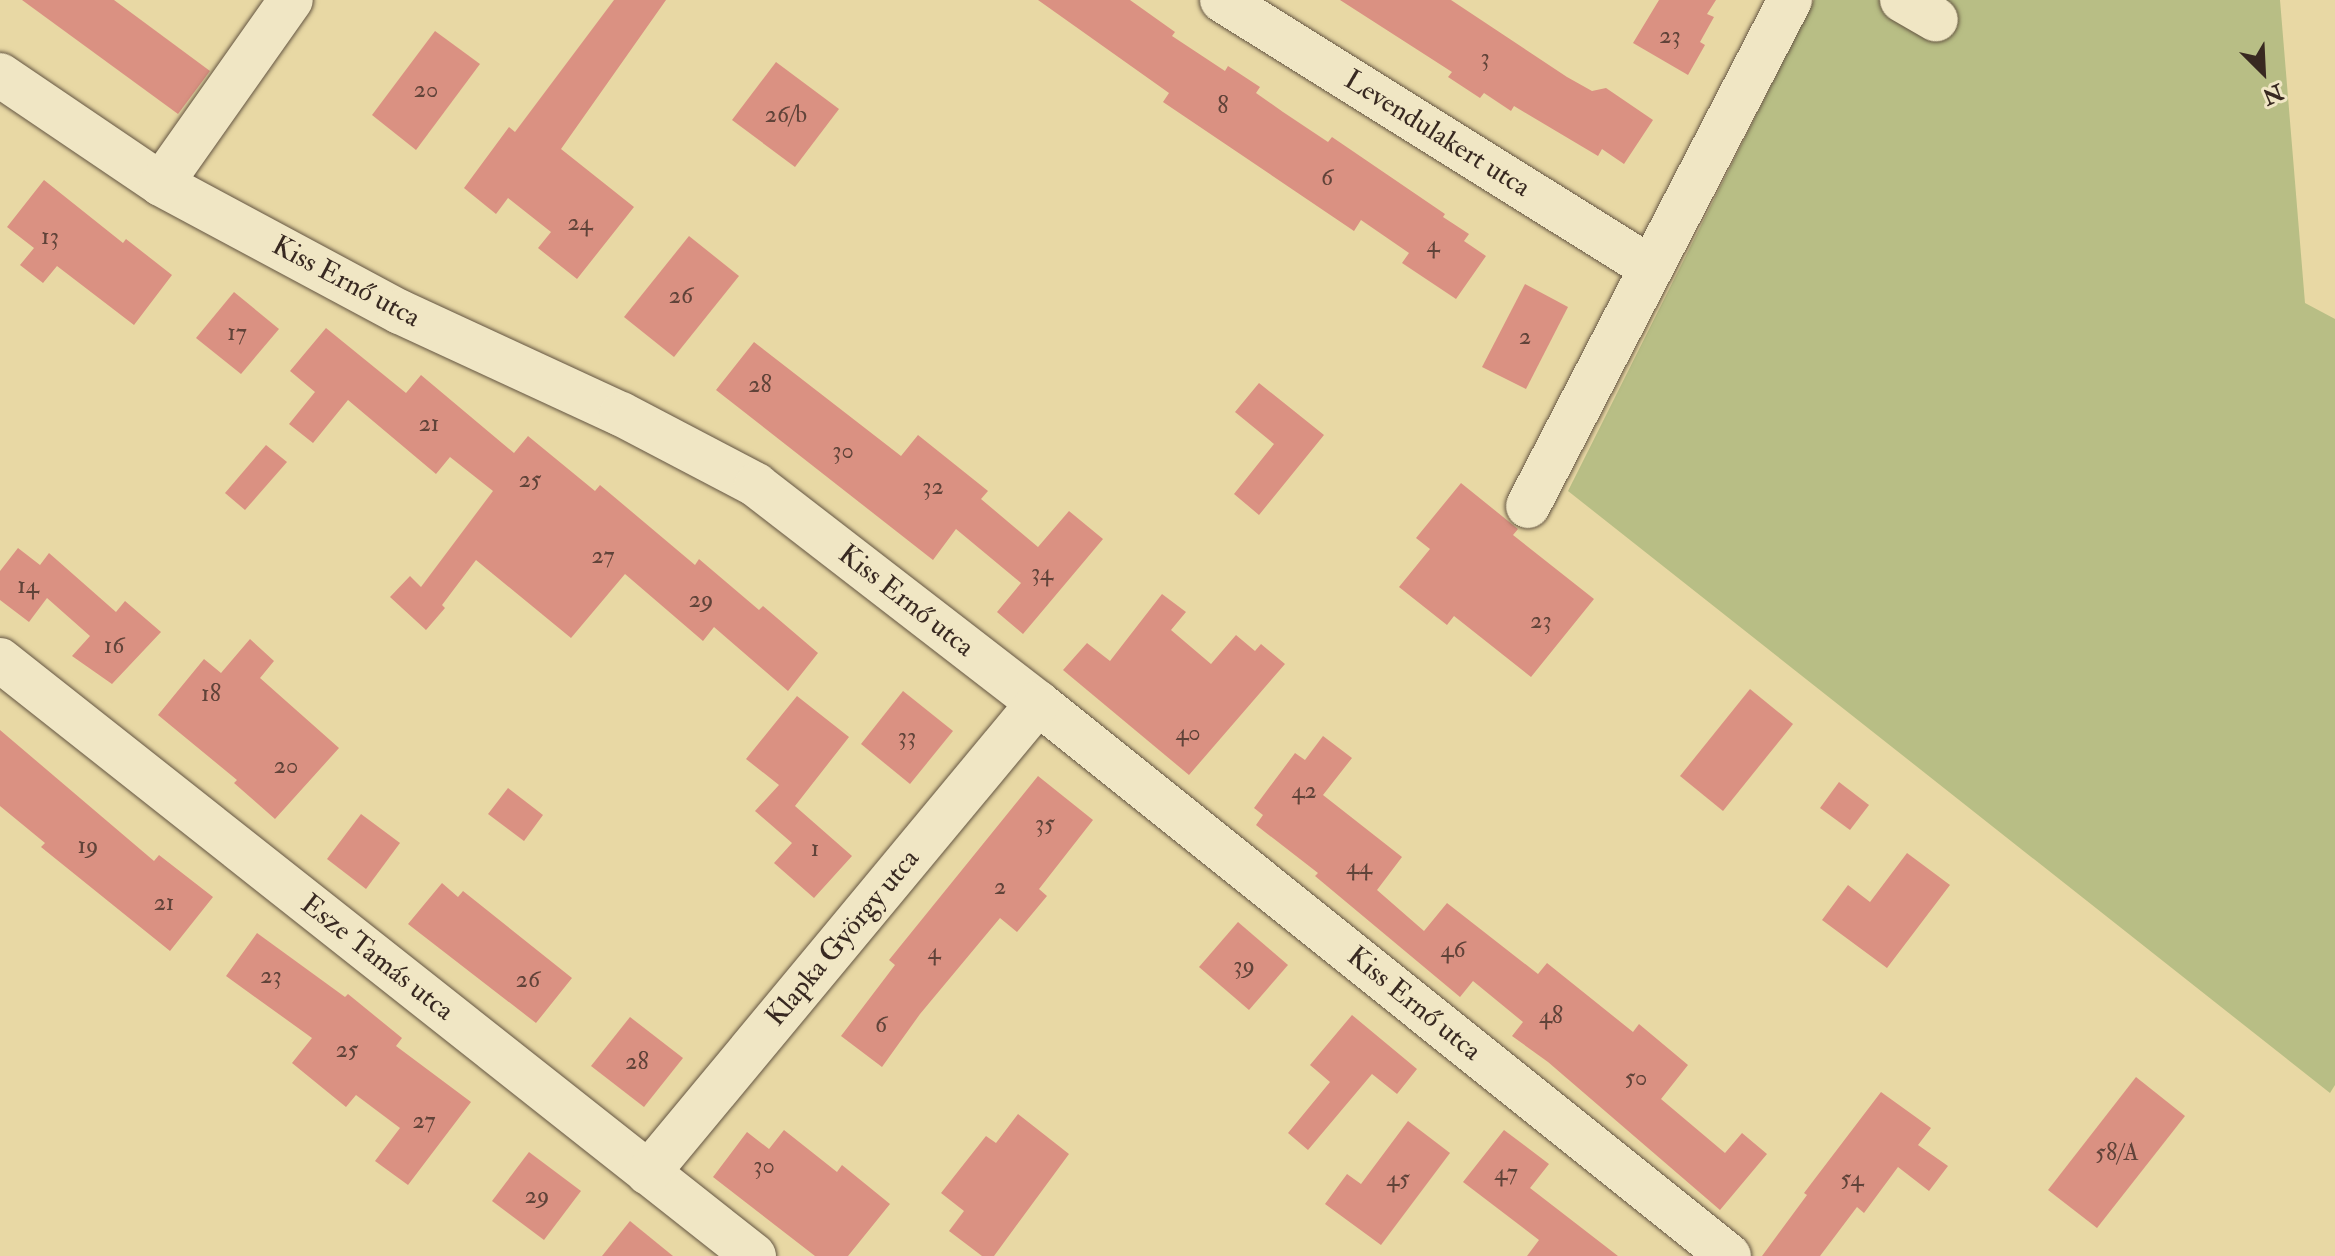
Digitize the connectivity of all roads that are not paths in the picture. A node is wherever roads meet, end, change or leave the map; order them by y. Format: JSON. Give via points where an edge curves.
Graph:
{"nodes":[{"id":1,"x":291,"y":0,"type":"edge"},
{"id":2,"x":1222,"y":0,"type":"edge"},
{"id":3,"x":1790,"y":0,"type":"edge"},
{"id":4,"x":0,"y":75,"type":"edge"},
{"id":5,"x":161,"y":184,"type":"junction"},
{"id":6,"x":1651,"y":268,"type":"junction"},
{"id":7,"x":1528,"y":506,"type":"dead end"},
{"id":8,"x":0,"y":660,"type":"edge"},
{"id":9,"x":1038,"y":703,"type":"junction"},
{"id":10,"x":648,"y":1173,"type":"junction"},
{"id":11,"x":754,"y":1256,"type":"edge"},
{"id":12,"x":1729,"y":1256,"type":"edge"}],
"edges":[{"from":1,"to":5,"type":"street"},
{"from":2,"to":6,"type":"street","name":"Levendulakert utca"},
{"from":3,"to":6,"type":"street"},
{"from":4,"to":5,"type":"street","name":"Kiss Ernő utca"},
{"from":5,"to":9,"type":"street","name":"Kiss Ernő utca","via":[[400,312],[621,414],[756,485]]},
{"from":6,"to":7,"type":"street"},
{"from":8,"to":10,"type":"street","name":"Esze Tamás utca"},
{"from":9,"to":10,"type":"street","name":"Klapka György utca"},
{"from":9,"to":12,"type":"street","name":"Kiss Ernő utca"},
{"from":10,"to":11,"type":"street","name":"Esze Tamás utca"}]}
